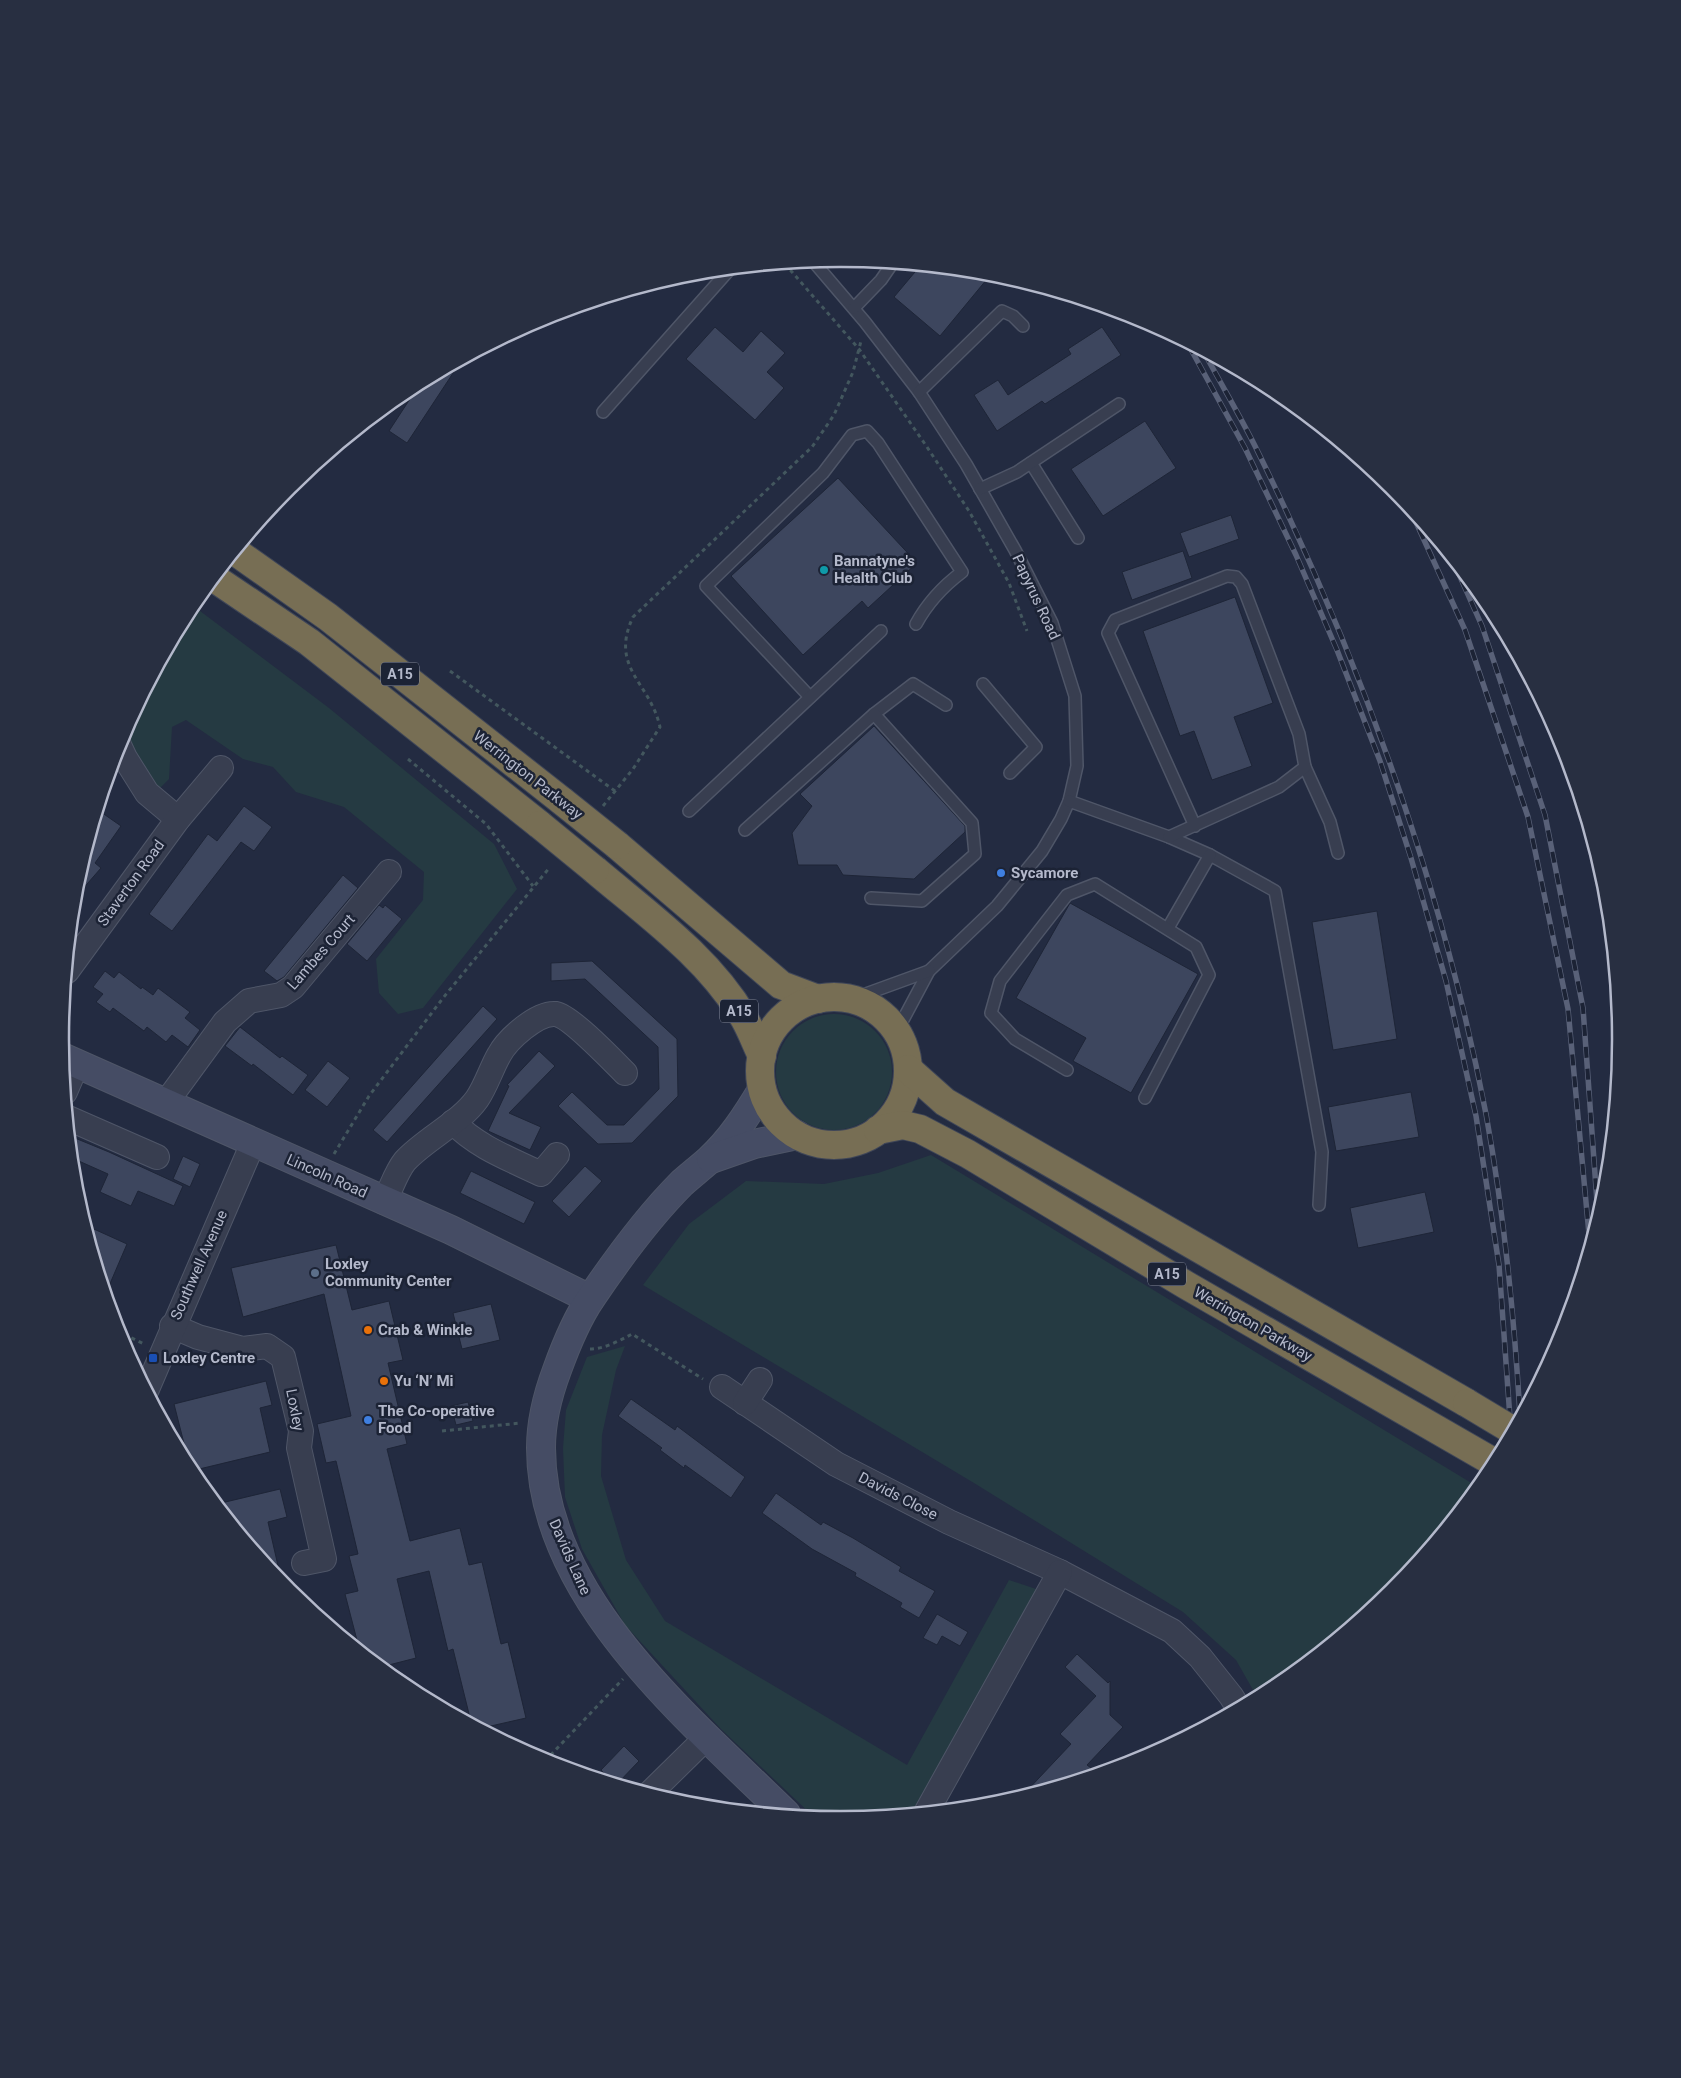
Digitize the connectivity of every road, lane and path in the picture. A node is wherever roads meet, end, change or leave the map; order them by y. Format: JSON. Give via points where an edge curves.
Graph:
{"nodes":[{"id":1,"x":819,"y":268,"type":"edge"},
{"id":2,"x":789,"y":269,"type":"edge"},
{"id":3,"x":889,"y":269,"type":"edge"},
{"id":4,"x":723,"y":277,"type":"edge"},
{"id":5,"x":854,"y":308,"type":"junction"},
{"id":6,"x":1023,"y":326,"type":"dead end"},
{"id":7,"x":919,"y":392,"type":"junction"},
{"id":8,"x":1119,"y":404,"type":"dead end"},
{"id":9,"x":603,"y":412,"type":"dead end"},
{"id":10,"x":1031,"y":463,"type":"junction"},
{"id":11,"x":980,"y":489,"type":"junction"},
{"id":12,"x":1078,"y":538,"type":"dead end"},
{"id":13,"x":240,"y":555,"type":"edge"},
{"id":14,"x":219,"y":581,"type":"edge"},
{"id":15,"x":916,"y":624,"type":"dead end"},
{"id":16,"x":881,"y":630,"type":"dead end"},
{"id":17,"x":1028,"y":631,"type":"dead end"},
{"id":18,"x":450,"y":671,"type":"dead end"},
{"id":19,"x":983,"y":684,"type":"dead end"},
{"id":20,"x":810,"y":697,"type":"junction"},
{"id":21,"x":946,"y":705,"type":"dead end"},
{"id":22,"x":874,"y":714,"type":"junction"},
{"id":23,"x":123,"y":754,"type":"edge"},
{"id":24,"x":408,"y":759,"type":"dead end"},
{"id":25,"x":1305,"y":767,"type":"junction"},
{"id":26,"x":221,"y":768,"type":"dead end"},
{"id":27,"x":1010,"y":773,"type":"dead end"},
{"id":28,"x":616,"y":791,"type":"dead end"},
{"id":29,"x":1069,"y":801,"type":"junction"},
{"id":30,"x":689,"y":811,"type":"dead end"},
{"id":31,"x":178,"y":820,"type":"junction"},
{"id":32,"x":1195,"y":826,"type":"junction"},
{"id":33,"x":745,"y":830,"type":"dead end"},
{"id":34,"x":1169,"y":837,"type":"junction"},
{"id":35,"x":1338,"y":853,"type":"dead end"},
{"id":36,"x":1210,"y":855,"type":"junction"},
{"id":37,"x":550,"y":867,"type":"dead end"},
{"id":38,"x":389,"y":872,"type":"dead end"},
{"id":39,"x":533,"y":886,"type":"junction"},
{"id":40,"x":871,"y":898,"type":"dead end"},
{"id":41,"x":1168,"y":928,"type":"junction"},
{"id":42,"x":72,"y":964,"type":"edge"},
{"id":43,"x":929,"y":971,"type":"junction"},
{"id":44,"x":818,"y":999,"type":"junction"},
{"id":45,"x":852,"y":999,"type":"junction"},
{"id":46,"x":897,"y":1031,"type":"junction"},
{"id":47,"x":762,"y":1056,"type":"junction"},
{"id":48,"x":70,"y":1060,"type":"edge"},
{"id":49,"x":908,"y":1069,"type":"junction"},
{"id":50,"x":1067,"y":1070,"type":"dead end"},
{"id":51,"x":625,"y":1073,"type":"dead end"},
{"id":52,"x":762,"y":1090,"type":"junction"},
{"id":53,"x":1145,"y":1098,"type":"dead end"},
{"id":54,"x":165,"y":1104,"type":"junction"},
{"id":55,"x":73,"y":1120,"type":"edge"},
{"id":56,"x":453,"y":1122,"type":"junction"},
{"id":57,"x":878,"y":1130,"type":"junction"},
{"id":58,"x":797,"y":1135,"type":"junction"},
{"id":59,"x":253,"y":1143,"type":"junction"},
{"id":60,"x":557,"y":1155,"type":"dead end"},
{"id":61,"x":157,"y":1158,"type":"dead end"},
{"id":62,"x":710,"y":1159,"type":"junction"},
{"id":63,"x":329,"y":1160,"type":"dead end"},
{"id":64,"x":384,"y":1202,"type":"junction"},
{"id":65,"x":1319,"y":1205,"type":"dead end"},
{"id":66,"x":590,"y":1299,"type":"junction"},
{"id":67,"x":172,"y":1326,"type":"junction"},
{"id":68,"x":128,"y":1337,"type":"edge"},
{"id":69,"x":151,"y":1348,"type":"dead end"},
{"id":70,"x":584,"y":1348,"type":"dead end"},
{"id":71,"x":760,"y":1380,"type":"dead end"},
{"id":72,"x":149,"y":1383,"type":"edge"},
{"id":73,"x":722,"y":1387,"type":"joint"},
{"id":74,"x":745,"y":1403,"type":"junction"},
{"id":75,"x":521,"y":1423,"type":"dead end"},
{"id":76,"x":1508,"y":1427,"type":"edge"},
{"id":77,"x":442,"y":1431,"type":"dead end"},
{"id":78,"x":1488,"y":1459,"type":"edge"},
{"id":79,"x":304,"y":1564,"type":"dead end"},
{"id":80,"x":1060,"y":1572,"type":"junction"},
{"id":81,"x":638,"y":1666,"type":"junction"},
{"id":82,"x":1235,"y":1702,"type":"edge"},
{"id":83,"x":707,"y":1737,"type":"junction"},
{"id":84,"x":551,"y":1754,"type":"edge"},
{"id":85,"x":656,"y":1788,"type":"edge"},
{"id":86,"x":930,"y":1805,"type":"edge"},
{"id":87,"x":780,"y":1808,"type":"edge"}],
"edges":[{"from":1,"to":5,"type":"lane","name":"Papyrus Road"},
{"from":2,"to":17,"type":"path","via":[[858,349],[969,511],[1009,583]]},
{"from":3,"to":5,"type":"lane"},
{"from":4,"to":9,"type":"lane"},
{"from":5,"to":7,"type":"lane","name":"Papyrus Road"},
{"from":6,"to":7,"type":"lane","via":[[1002,311]]},
{"from":7,"to":11,"type":"lane","name":"Papyrus Road"},
{"from":8,"to":10,"type":"lane"},
{"from":10,"to":11,"type":"lane"},
{"from":10,"to":12,"type":"lane"},
{"from":11,"to":29,"type":"lane","name":"Papyrus Road","via":[[1052,623],[1075,696],[1077,766]]},
{"from":13,"to":44,"type":"highway","name":"Werrington Parkway","number":"A15","bridge":true,"via":[[328,617],[562,801],[781,984]]},
{"from":14,"to":47,"type":"highway","name":"Werrington Parkway","number":"A15","bridge":true,"via":[[309,642],[540,825],[690,950],[709,970],[743,1018]]},
{"from":15,"to":20,"type":"lane","via":[[942,588],[962,572],[878,443],[867,431],[852,435],[823,473],[706,586]]},
{"from":16,"to":20,"type":"lane"},
{"from":18,"to":28,"type":"path"},
{"from":19,"to":27,"type":"lane","via":[[1036,747]]},
{"from":20,"to":30,"type":"lane"},
{"from":21,"to":22,"type":"lane","via":[[913,684]]},
{"from":22,"to":33,"type":"lane"},
{"from":22,"to":40,"type":"lane","via":[[972,823],[975,854],[922,901]]},
{"from":23,"to":31,"type":"street","via":[[147,793]]},
{"from":24,"to":39,"type":"path","via":[[486,824]]},
{"from":25,"to":32,"type":"lane","via":[[1279,787]]},
{"from":25,"to":32,"type":"lane","via":[[1299,734],[1242,584],[1236,577],[1226,576],[1115,620],[1108,633]]},
{"from":25,"to":35,"type":"lane","via":[[1330,822]]},
{"from":26,"to":31,"type":"street","name":"Staverton Road"},
{"from":29,"to":34,"type":"lane"},
{"from":29,"to":43,"type":"lane","name":"Papyrus Road","via":[[1042,851],[997,906]]},
{"from":31,"to":42,"type":"street","name":"Staverton Road"},
{"from":32,"to":34,"type":"lane"},
{"from":34,"to":36,"type":"lane"},
{"from":36,"to":41,"type":"lane"},
{"from":36,"to":65,"type":"lane","via":[[1275,891],[1322,1152]]},
{"from":37,"to":39,"type":"path"},
{"from":38,"to":54,"type":"street","name":"Lambes Court","via":[[293,988],[281,995],[249,1001],[225,1022]]},
{"from":39,"to":63,"type":"path","via":[[369,1096]]},
{"from":41,"to":50,"type":"lane","via":[[1095,884],[1067,895],[1000,981],[991,1013],[1016,1039]]},
{"from":41,"to":53,"type":"lane","via":[[1196,947],[1210,974]]},
{"from":43,"to":45,"type":"lane","name":"Papyrus Road"},
{"from":43,"to":46,"type":"lane","name":"Papyrus Road"},
{"from":44,"to":45,"type":"highway"},
{"from":44,"to":47,"type":"highway","via":[[798,1006],[781,1019],[769,1036]]},
{"from":45,"to":46,"type":"highway","via":[[885,1016]]},
{"from":46,"to":49,"type":"highway"},
{"from":47,"to":52,"type":"highway"},
{"from":48,"to":54,"type":"street","name":"Lincoln Road"},
{"from":49,"to":57,"type":"highway","via":[[901,1103]]},
{"from":49,"to":76,"type":"highway","number":"A15","bridge":true,"via":[[945,1102]]},
{"from":51,"to":56,"type":"street","via":[[568,1020],[555,1014],[540,1016],[520,1031],[500,1053],[476,1100]]},
{"from":52,"to":58,"type":"highway","via":[[770,1108]]},
{"from":52,"to":62,"type":"street","name":"Davids Lane","via":[[744,1121]]},
{"from":54,"to":59,"type":"street","name":"Lincoln Road"},
{"from":55,"to":61,"type":"street"},
{"from":56,"to":60,"type":"street","via":[[465,1135],[492,1151],[541,1174]]},
{"from":56,"to":64,"type":"street","via":[[403,1163]]},
{"from":57,"to":58,"type":"highway","via":[[860,1140],[839,1145],[817,1143]]},
{"from":57,"to":78,"type":"highway","name":"Werrington Parkway","number":"A15","via":[[903,1125],[920,1129],[968,1154],[1186,1285]]},
{"from":58,"to":62,"type":"street","name":"Davids Lane","via":[[754,1144]]},
{"from":59,"to":64,"type":"street","name":"Lincoln Road"},
{"from":59,"to":67,"type":"street","name":"Southwell Avenue"},
{"from":62,"to":66,"type":"street","name":"Davids Lane","via":[[682,1183],[638,1233]]},
{"from":64,"to":66,"type":"street","name":"Lincoln Road","via":[[451,1230]]},
{"from":66,"to":81,"type":"street","name":"Davids Lane","via":[[567,1341],[545,1411],[541,1447],[544,1483],[555,1531],[574,1573],[592,1606]]},
{"from":67,"to":72,"type":"street","name":"Southwell Avenue"},
{"from":67,"to":79,"type":"street","name":"Loxley","via":[[243,1349],[267,1346],[283,1357],[301,1431],[299,1448],[324,1559]]},
{"from":68,"to":69,"type":"path"},
{"from":70,"to":73,"type":"path","via":[[596,1349],[632,1334],[695,1376]]},
{"from":71,"to":74,"type":"street"},
{"from":73,"to":74,"type":"street","name":"Davids Close"},
{"from":74,"to":80,"type":"street","name":"Davids Close","via":[[836,1464],[949,1522]]},
{"from":75,"to":77,"type":"path"},
{"from":80,"to":82,"type":"street","name":"Davids Close","via":[[1172,1631],[1200,1657]]},
{"from":80,"to":86,"type":"street"},
{"from":81,"to":83,"type":"street","name":"Davids Lane"},
{"from":81,"to":84,"type":"path"},
{"from":83,"to":85,"type":"street"},
{"from":83,"to":87,"type":"street","name":"Davids Lane"}]}
